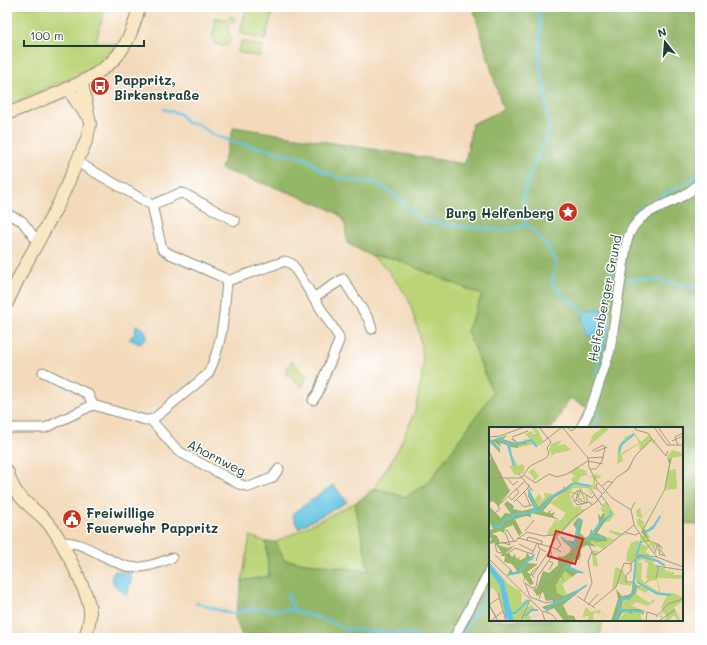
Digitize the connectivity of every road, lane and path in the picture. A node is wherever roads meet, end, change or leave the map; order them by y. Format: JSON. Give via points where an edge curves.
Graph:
{"nodes":[{"id":1,"x":139,"y":7,"type":"edge"},
{"id":2,"x":82,"y":82,"type":"junction"},
{"id":3,"x":68,"y":88,"type":"junction"},
{"id":4,"x":7,"y":114,"type":"edge"},
{"id":5,"x":89,"y":119,"type":"junction"},
{"id":6,"x":77,"y":162,"type":"junction"},
{"id":7,"x":700,"y":182,"type":"edge"},
{"id":8,"x":152,"y":205,"type":"junction"},
{"id":9,"x":7,"y":214,"type":"edge"},
{"id":10,"x":235,"y":221,"type":"dead end"},
{"id":11,"x":38,"y":240,"type":"junction"},
{"id":12,"x":227,"y":281,"type":"junction"},
{"id":13,"x":313,"y":298,"type":"junction"},
{"id":14,"x":7,"y":303,"type":"edge"},
{"id":15,"x":372,"y":329,"type":"dead end"},
{"id":16,"x":43,"y":372,"type":"dead end"},
{"id":17,"x":312,"y":400,"type":"dead end"},
{"id":18,"x":92,"y":405,"type":"junction"},
{"id":19,"x":151,"y":420,"type":"junction"},
{"id":20,"x":582,"y":427,"type":"edge"},
{"id":21,"x":7,"y":428,"type":"edge"},
{"id":22,"x":279,"y":469,"type":"dead end"},
{"id":23,"x":8,"y":477,"type":"edge"},
{"id":24,"x":61,"y":543,"type":"junction"},
{"id":25,"x":172,"y":558,"type":"dead end"},
{"id":26,"x":489,"y":572,"type":"edge"},
{"id":27,"x":85,"y":638,"type":"edge"},
{"id":28,"x":454,"y":638,"type":"edge"}],
"edges":[{"from":1,"to":2,"type":"street","via":[[128,40],[119,54],[104,69]]},
{"from":2,"to":3,"type":"street"},
{"from":2,"to":5,"type":"street"},
{"from":3,"to":4,"type":"street"},
{"from":3,"to":5,"type":"street"},
{"from":5,"to":6,"type":"street","via":[[87,139]]},
{"from":6,"to":8,"type":"street"},
{"from":6,"to":11,"type":"street","via":[[59,203]]},
{"from":7,"to":20,"type":"street","name":"Helfenberger Grund","via":[[684,196],[648,212],[637,221],[630,232],[610,350],[591,408]]},
{"from":8,"to":10,"type":"street","via":[[183,193]]},
{"from":8,"to":12,"type":"street","via":[[162,249]]},
{"from":9,"to":11,"type":"street","via":[[22,221]]},
{"from":11,"to":14,"type":"street"},
{"from":12,"to":13,"type":"street","via":[[285,261],[292,264]]},
{"from":12,"to":19,"type":"street","via":[[223,332],[212,367],[208,374]]},
{"from":13,"to":15,"type":"street","via":[[343,279],[370,320]]},
{"from":13,"to":17,"type":"street","via":[[339,336],[339,341],[318,394]]},
{"from":16,"to":18,"type":"street","via":[[88,394]]},
{"from":18,"to":19,"type":"street"},
{"from":18,"to":21,"type":"street","via":[[45,428]]},
{"from":19,"to":22,"type":"street","name":"Ahornweg","via":[[178,451],[239,484],[249,487],[272,478]]},
{"from":23,"to":24,"type":"street","via":[[14,489],[48,523]]},
{"from":24,"to":25,"type":"street","via":[[78,544],[128,567],[138,568]]},
{"from":24,"to":27,"type":"street","via":[[89,605],[90,615]]},
{"from":26,"to":28,"type":"street"}]}
